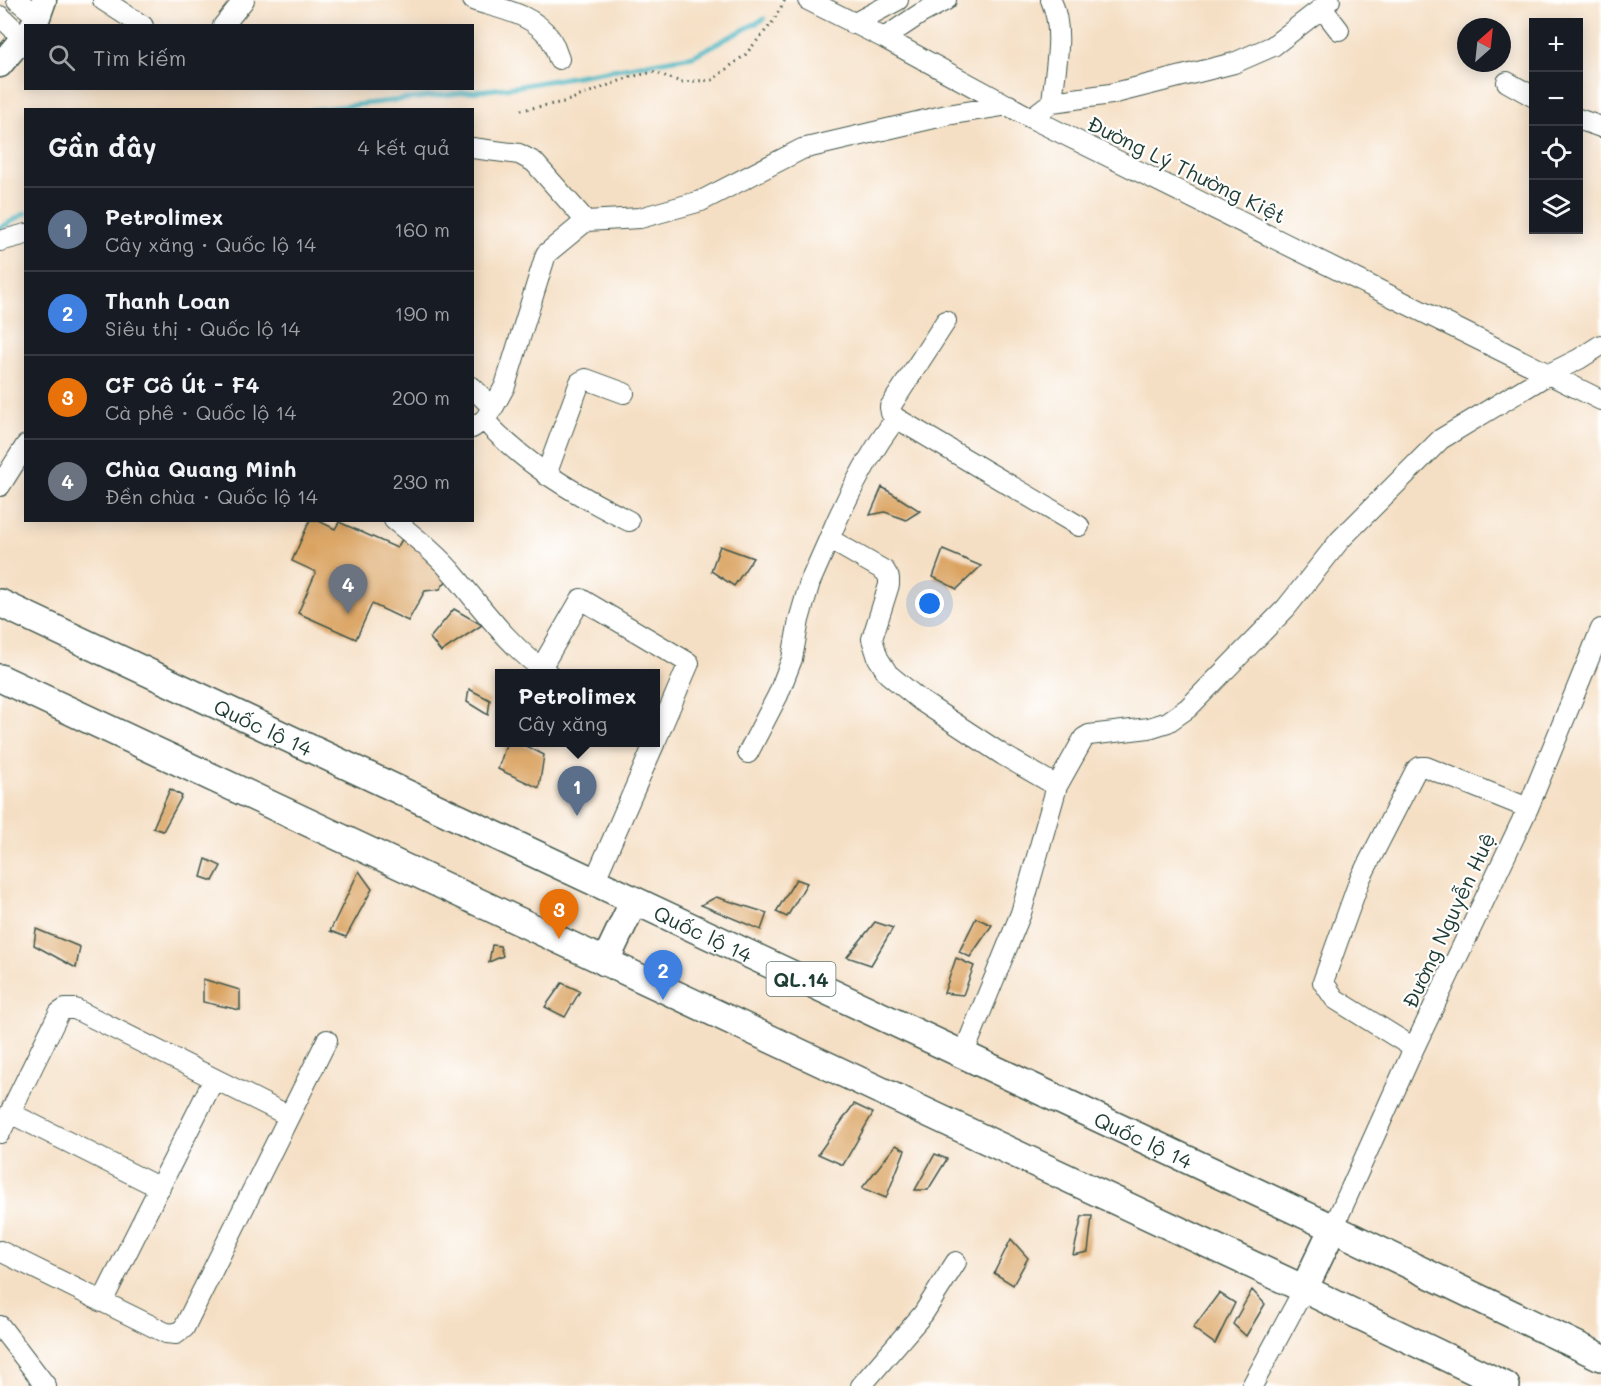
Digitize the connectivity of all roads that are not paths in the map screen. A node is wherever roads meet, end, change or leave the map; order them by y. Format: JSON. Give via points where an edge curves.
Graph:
{"nodes":[{"id":1,"x":17,"y":0,"type":"edge"},
{"id":2,"x":103,"y":0,"type":"edge"},
{"id":3,"x":244,"y":0,"type":"edge"},
{"id":4,"x":473,"y":0,"type":"edge"},
{"id":5,"x":808,"y":0,"type":"edge"},
{"id":6,"x":898,"y":0,"type":"edge"},
{"id":7,"x":946,"y":0,"type":"edge"},
{"id":8,"x":1051,"y":0,"type":"edge"},
{"id":9,"x":1326,"y":4,"type":"edge"},
{"id":10,"x":0,"y":16,"type":"edge"},
{"id":11,"x":32,"y":23,"type":"edge"},
{"id":12,"x":140,"y":24,"type":"edge"},
{"id":13,"x":226,"y":24,"type":"edge"},
{"id":14,"x":853,"y":24,"type":"junction"},
{"id":15,"x":1339,"y":30,"type":"dead end"},
{"id":16,"x":24,"y":33,"type":"edge"},
{"id":17,"x":884,"y":38,"type":"junction"},
{"id":18,"x":559,"y":59,"type":"dead end"},
{"id":19,"x":0,"y":64,"type":"edge"},
{"id":20,"x":1507,"y":82,"type":"dead end"},
{"id":21,"x":1529,"y":95,"type":"edge"},
{"id":22,"x":1052,"y":102,"type":"junction"},
{"id":23,"x":1009,"y":105,"type":"junction"},
{"id":24,"x":1031,"y":118,"type":"junction"},
{"id":25,"x":1583,"y":120,"type":"edge"},
{"id":26,"x":1601,"y":127,"type":"edge"},
{"id":27,"x":474,"y":148,"type":"edge"},
{"id":28,"x":586,"y":221,"type":"junction"},
{"id":29,"x":24,"y":235,"type":"edge"},
{"id":30,"x":0,"y":241,"type":"edge"},
{"id":31,"x":946,"y":321,"type":"dead end"},
{"id":32,"x":1601,"y":345,"type":"edge"},
{"id":33,"x":1547,"y":375,"type":"junction"},
{"id":34,"x":474,"y":393,"type":"edge"},
{"id":35,"x":624,"y":393,"type":"dead end"},
{"id":36,"x":1601,"y":400,"type":"edge"},
{"id":37,"x":483,"y":418,"type":"edge"},
{"id":38,"x":896,"y":418,"type":"junction"},
{"id":39,"x":14,"y":452,"type":"edge"},
{"id":40,"x":546,"y":475,"type":"junction"},
{"id":41,"x":0,"y":486,"type":"edge"},
{"id":42,"x":629,"y":521,"type":"dead end"},
{"id":43,"x":397,"y":522,"type":"edge"},
{"id":44,"x":1079,"y":526,"type":"dead end"},
{"id":45,"x":829,"y":538,"type":"junction"},
{"id":46,"x":0,"y":603,"type":"edge"},
{"id":47,"x":1601,"y":629,"type":"edge"},
{"id":48,"x":543,"y":669,"type":"edge"},
{"id":49,"x":546,"y":669,"type":"edge"},
{"id":50,"x":0,"y":678,"type":"edge"},
{"id":51,"x":660,"y":730,"type":"edge"},
{"id":52,"x":652,"y":747,"type":"edge"},
{"id":53,"x":748,"y":753,"type":"dead end"},
{"id":54,"x":1057,"y":786,"type":"junction"},
{"id":55,"x":1528,"y":808,"type":"junction"},
{"id":56,"x":594,"y":882,"type":"junction"},
{"id":57,"x":634,"y":901,"type":"junction"},
{"id":58,"x":605,"y":962,"type":"junction"},
{"id":59,"x":327,"y":1040,"type":"dead end"},
{"id":60,"x":1414,"y":1048,"type":"junction"},
{"id":61,"x":963,"y":1055,"type":"junction"},
{"id":62,"x":214,"y":1078,"type":"junction"},
{"id":63,"x":10,"y":1113,"type":"junction"},
{"id":64,"x":289,"y":1116,"type":"junction"},
{"id":65,"x":0,"y":1132,"type":"edge"},
{"id":66,"x":160,"y":1188,"type":"junction"},
{"id":67,"x":1333,"y":1228,"type":"junction"},
{"id":68,"x":0,"y":1251,"type":"edge"},
{"id":69,"x":956,"y":1262,"type":"dead end"},
{"id":70,"x":1304,"y":1289,"type":"junction"},
{"id":71,"x":102,"y":1302,"type":"junction"},
{"id":72,"x":0,"y":1326,"type":"edge"},
{"id":73,"x":1601,"y":1357,"type":"edge"},
{"id":74,"x":46,"y":1386,"type":"edge"},
{"id":75,"x":861,"y":1386,"type":"edge"},
{"id":76,"x":1252,"y":1386,"type":"edge"},
{"id":77,"x":1506,"y":1386,"type":"edge"}],
"edges":[{"from":1,"to":11,"type":"street"},
{"from":2,"to":12,"type":"street"},
{"from":3,"to":13,"type":"street"},
{"from":4,"to":18,"type":"street","via":[[520,15],[540,28],[550,38]]},
{"from":5,"to":14,"type":"street","name":"Đường Lý Thường Kiệt"},
{"from":6,"to":14,"type":"street"},
{"from":7,"to":17,"type":"street"},
{"from":8,"to":22,"type":"street","via":[[1058,35]]},
{"from":9,"to":15,"type":"street"},
{"from":9,"to":22,"type":"street","via":[[1273,46],[1234,63],[1111,94]]},
{"from":10,"to":11,"type":"street"},
{"from":14,"to":17,"type":"street","name":"Đường Lý Thường Kiệt"},
{"from":16,"to":19,"type":"main road"},
{"from":17,"to":23,"type":"street","name":"Đường Lý Thường Kiệt"},
{"from":20,"to":21,"type":"street"},
{"from":22,"to":24,"type":"street"},
{"from":23,"to":24,"type":"street","name":"Đường Lý Thường Kiệt"},
{"from":23,"to":28,"type":"street","via":[[947,115],[802,149],[702,201],[640,218]]},
{"from":24,"to":33,"type":"street","name":"Đường Lý Thường Kiệt"},
{"from":25,"to":26,"type":"street"},
{"from":27,"to":28,"type":"street","via":[[519,153],[534,162]]},
{"from":28,"to":37,"type":"street","via":[[546,254],[505,386]]},
{"from":29,"to":30,"type":"street"},
{"from":31,"to":38,"type":"street","via":[[890,407]]},
{"from":32,"to":33,"type":"street"},
{"from":33,"to":36,"type":"street","name":"Đường Lý Thường Kiệt"},
{"from":33,"to":54,"type":"street","via":[[1441,439],[1340,540],[1286,608],[1188,708],[1168,723],[1089,735]]},
{"from":34,"to":37,"type":"street"},
{"from":35,"to":40,"type":"street","via":[[583,380]]},
{"from":37,"to":40,"type":"street"},
{"from":38,"to":44,"type":"street"},
{"from":38,"to":45,"type":"street","via":[[852,485]]},
{"from":39,"to":41,"type":"street"},
{"from":40,"to":42,"type":"street"},
{"from":43,"to":48,"type":"street","via":[[428,547],[510,642]]},
{"from":45,"to":53,"type":"street","via":[[807,591],[792,659]]},
{"from":45,"to":54,"type":"street","via":[[885,571],[889,578],[872,639],[888,674],[921,701]]},
{"from":46,"to":56,"type":"highway","name":"Quốc lộ 14","number":"QL.14"},
{"from":47,"to":55,"type":"street","name":"Đường Nguyễn Huệ"},
{"from":49,"to":51,"type":"street","via":[[581,599],[689,663]]},
{"from":50,"to":58,"type":"highway"},
{"from":52,"to":56,"type":"street"},
{"from":54,"to":61,"type":"street","via":[[1021,913]]},
{"from":55,"to":60,"type":"street","name":"Đường Nguyễn Huệ"},
{"from":55,"to":60,"type":"street","via":[[1420,766],[1360,879],[1323,982],[1335,999]]},
{"from":56,"to":57,"type":"highway","name":"Quốc lộ 14","number":"QL.14"},
{"from":57,"to":58,"type":"highway"},
{"from":57,"to":61,"type":"highway","name":"Quốc lộ 14","number":"QL.14"},
{"from":58,"to":70,"type":"highway"},
{"from":59,"to":64,"type":"street"},
{"from":60,"to":67,"type":"street","name":"Đường Nguyễn Huệ"},
{"from":61,"to":67,"type":"highway","name":"Quốc lộ 14","number":"QL.14"},
{"from":62,"to":63,"type":"street","via":[[75,1009],[65,1009],[59,1013]]},
{"from":62,"to":64,"type":"street"},
{"from":62,"to":66,"type":"street"},
{"from":63,"to":65,"type":"street"},
{"from":63,"to":66,"type":"street"},
{"from":64,"to":71,"type":"street","via":[[184,1328],[176,1334],[166,1334]]},
{"from":66,"to":71,"type":"street"},
{"from":67,"to":70,"type":"highway"},
{"from":67,"to":73,"type":"highway","name":"Quốc lộ 14","number":"QL.14"},
{"from":68,"to":71,"type":"street"},
{"from":69,"to":75,"type":"street","via":[[923,1314]]},
{"from":70,"to":76,"type":"street"},
{"from":70,"to":77,"type":"highway"},
{"from":72,"to":74,"type":"street"}]}
